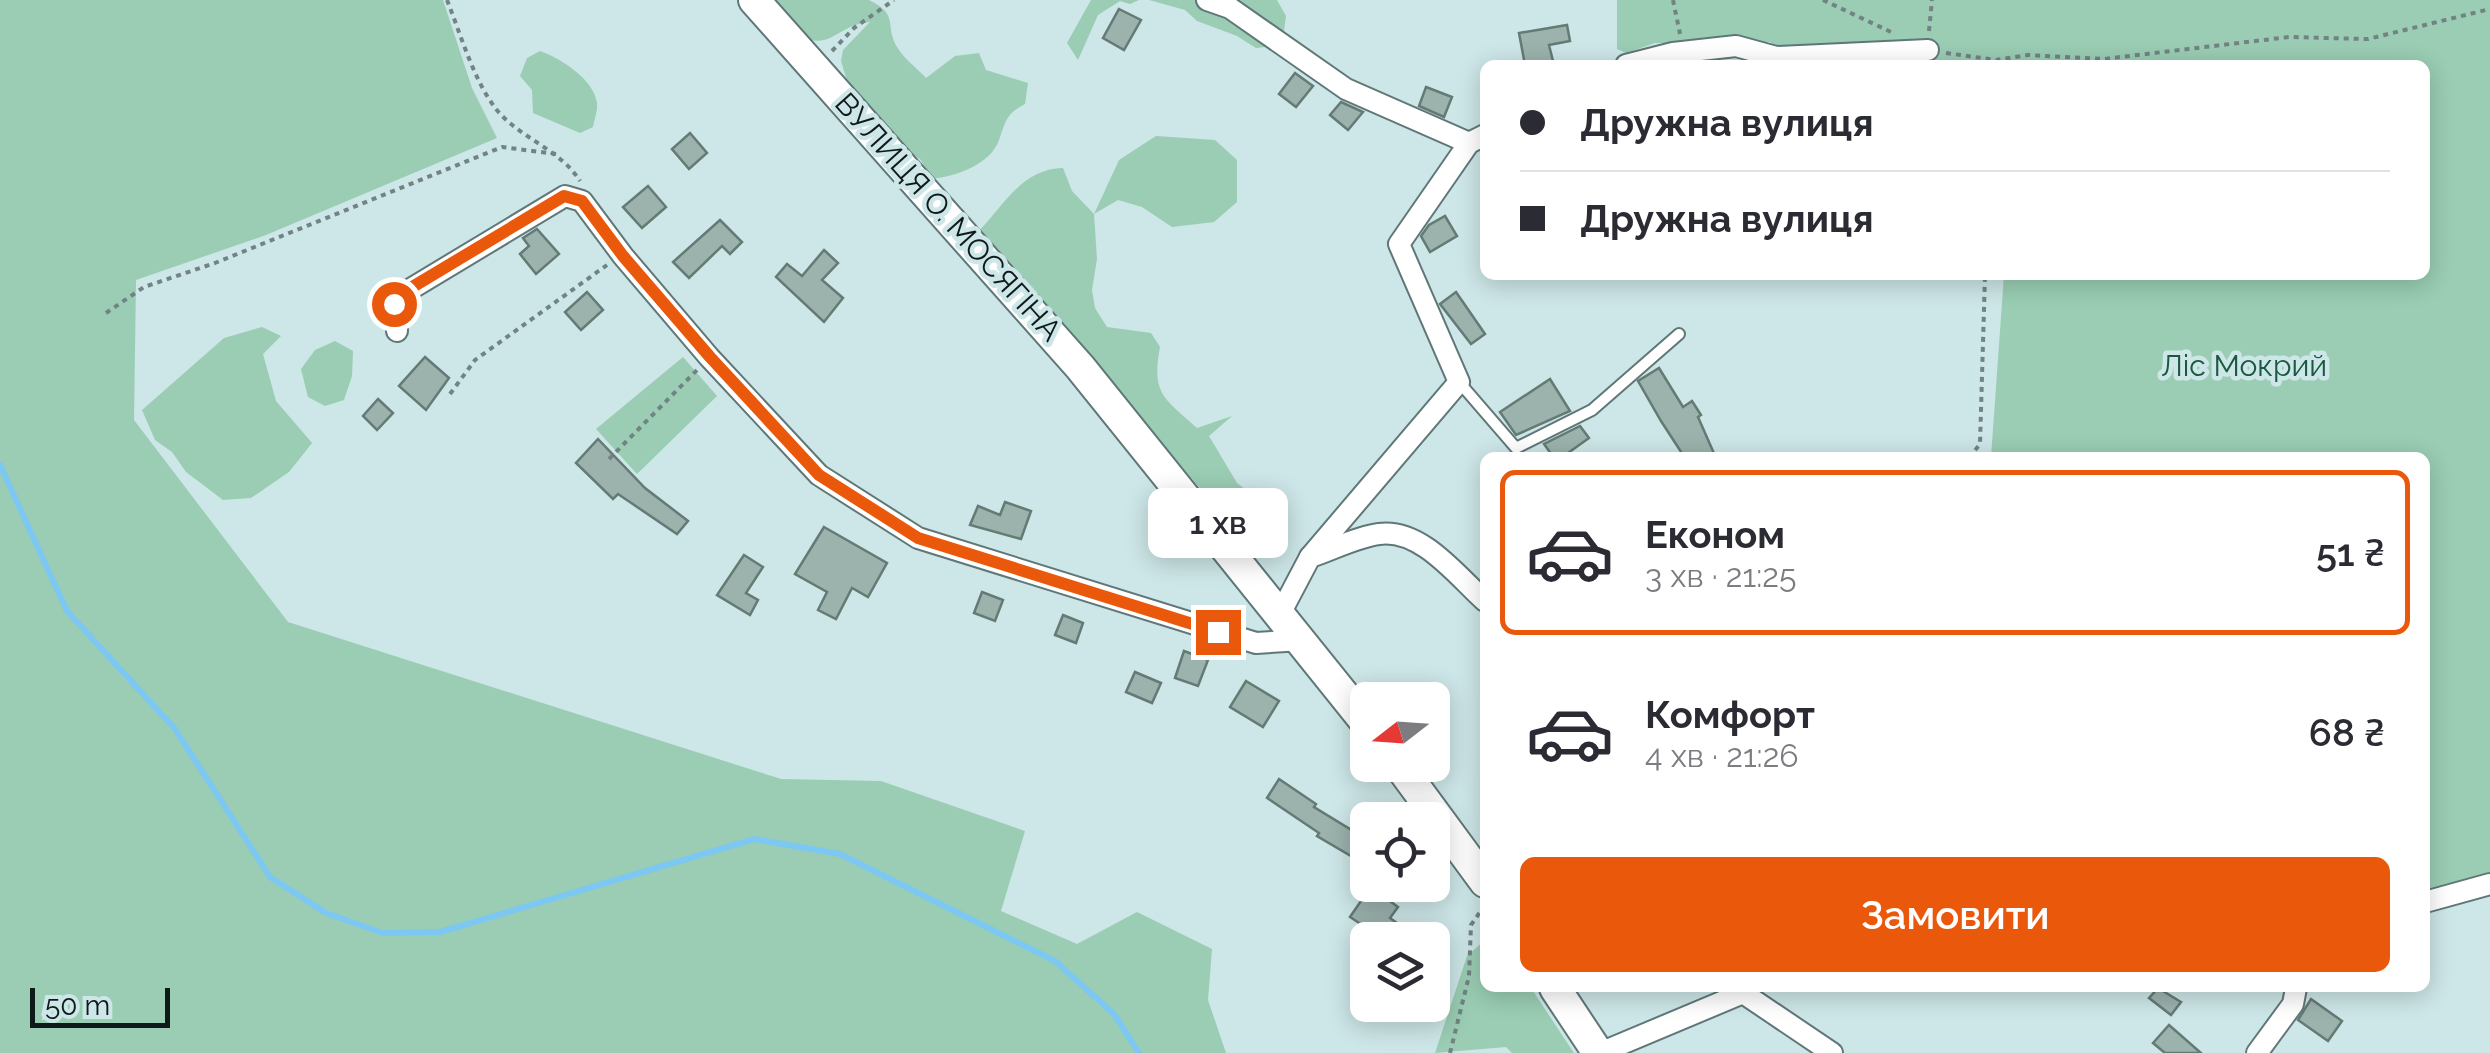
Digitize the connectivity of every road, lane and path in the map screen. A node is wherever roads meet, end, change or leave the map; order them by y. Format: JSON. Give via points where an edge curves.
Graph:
{"nodes":[{"id":1,"x":447,"y":0,"type":"edge"},
{"id":2,"x":754,"y":0,"type":"edge"},
{"id":3,"x":894,"y":0,"type":"edge"},
{"id":4,"x":1208,"y":0,"type":"edge"},
{"id":5,"x":1672,"y":0,"type":"edge"},
{"id":6,"x":1823,"y":0,"type":"edge"},
{"id":7,"x":1932,"y":0,"type":"edge"},
{"id":8,"x":2490,"y":8,"type":"edge"},
{"id":9,"x":1893,"y":34,"type":"dead end"},
{"id":10,"x":1928,"y":50,"type":"junction"},
{"id":11,"x":1673,"y":53,"type":"junction"},
{"id":12,"x":1646,"y":60,"type":"edge"},
{"id":13,"x":1985,"y":60,"type":"edge"},
{"id":14,"x":2005,"y":60,"type":"edge"},
{"id":15,"x":815,"y":68,"type":"junction"},
{"id":16,"x":1477,"y":139,"type":"edge"},
{"id":17,"x":556,"y":154,"type":"junction"},
{"id":18,"x":582,"y":201,"type":"junction"},
{"id":19,"x":623,"y":256,"type":"junction"},
{"id":20,"x":1985,"y":280,"type":"edge"},
{"id":21,"x":106,"y":313,"type":"dead end"},
{"id":22,"x":397,"y":331,"type":"dead end"},
{"id":23,"x":1679,"y":334,"type":"dead end"},
{"id":24,"x":710,"y":357,"type":"junction"},
{"id":25,"x":1459,"y":382,"type":"junction"},
{"id":26,"x":450,"y":394,"type":"dead end"},
{"id":27,"x":1974,"y":452,"type":"edge"},
{"id":28,"x":608,"y":459,"type":"dead end"},
{"id":29,"x":1310,"y":557,"type":"junction"},
{"id":30,"x":1480,"y":596,"type":"edge"},
{"id":31,"x":1281,"y":612,"type":"junction"},
{"id":32,"x":1302,"y":640,"type":"junction"},
{"id":33,"x":1350,"y":701,"type":"edge"},
{"id":34,"x":1411,"y":782,"type":"edge"},
{"id":35,"x":1480,"y":875,"type":"edge"},
{"id":36,"x":2490,"y":884,"type":"edge"},
{"id":37,"x":2430,"y":901,"type":"edge"},
{"id":38,"x":1480,"y":912,"type":"edge"},
{"id":39,"x":1558,"y":992,"type":"edge"},
{"id":40,"x":2295,"y":992,"type":"edge"},
{"id":41,"x":1450,"y":1053,"type":"edge"},
{"id":42,"x":1599,"y":1053,"type":"edge"},
{"id":43,"x":1832,"y":1053,"type":"edge"},
{"id":44,"x":2257,"y":1053,"type":"edge"}],
"edges":[{"from":1,"to":17,"type":"path","via":[[497,110]]},
{"from":2,"to":15,"type":"main road","name":"ВУЛИЦЯ О. МОСЯГІНА"},
{"from":3,"to":15,"type":"path"},
{"from":4,"to":16,"type":"street","via":[[1230,8],[1346,89]]},
{"from":5,"to":11,"type":"path","via":[[1681,30]]},
{"from":6,"to":9,"type":"path"},
{"from":7,"to":10,"type":"path"},
{"from":8,"to":14,"type":"path","via":[[2368,39],[2289,37],[2104,59]]},
{"from":10,"to":11,"type":"street","via":[[1776,57],[1736,46]]},
{"from":10,"to":13,"type":"path"},
{"from":11,"to":12,"type":"street"},
{"from":15,"to":31,"type":"main road","name":"ВУЛИЦЯ О. МОСЯГІНА","via":[[1080,366]]},
{"from":16,"to":25,"type":"street","via":[[1399,244]]},
{"from":17,"to":18,"type":"path","via":[[579,179]]},
{"from":17,"to":21,"type":"path","via":[[502,147],[144,288]]},
{"from":18,"to":19,"type":"street"},
{"from":18,"to":22,"type":"street","via":[[564,196],[404,292],[394,304]]},
{"from":19,"to":24,"type":"street"},
{"from":19,"to":26,"type":"path","via":[[475,360]]},
{"from":20,"to":27,"type":"path","via":[[1980,444]]},
{"from":23,"to":25,"type":"lane","via":[[1592,410],[1516,448]]},
{"from":24,"to":28,"type":"path"},
{"from":24,"to":32,"type":"street","via":[[819,475],[918,538],[1256,644]]},
{"from":25,"to":29,"type":"street"},
{"from":29,"to":30,"type":"street","via":[[1380,534],[1402,536],[1424,546]]},
{"from":29,"to":31,"type":"street"},
{"from":31,"to":32,"type":"main road","name":"ВУЛИЦЯ О. МОСЯГІНА"},
{"from":32,"to":33,"type":"main road","name":"ВУЛИЦЯ О. МОСЯГІНА"},
{"from":34,"to":35,"type":"main road"},
{"from":36,"to":37,"type":"street"},
{"from":38,"to":41,"type":"path","via":[[1471,925],[1469,976]]},
{"from":39,"to":42,"type":"main road"},
{"from":40,"to":44,"type":"street"},
{"from":42,"to":43,"type":"street","via":[[1743,993]]}]}
